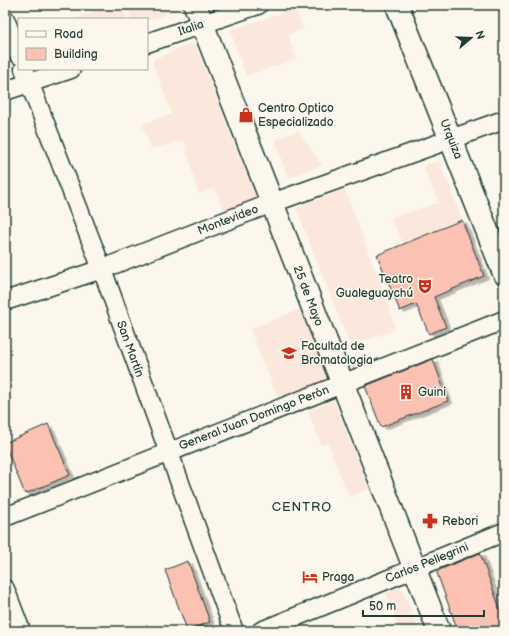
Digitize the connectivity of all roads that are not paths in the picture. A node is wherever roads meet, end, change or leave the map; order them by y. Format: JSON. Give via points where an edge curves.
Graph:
{"nodes":[{"id":1,"x":258,"y":5,"type":"edge"},
{"id":2,"x":397,"y":5,"type":"edge"},
{"id":3,"x":199,"y":15,"type":"edge"},
{"id":4,"x":5,"y":19,"type":"edge"},
{"id":5,"x":148,"y":42,"type":"edge"},
{"id":6,"x":18,"y":52,"type":"edge"},
{"id":7,"x":65,"y":70,"type":"edge"},
{"id":8,"x":27,"y":76,"type":"edge"},
{"id":9,"x":5,"y":91,"type":"edge"},
{"id":10,"x":504,"y":120,"type":"edge"},
{"id":11,"x":451,"y":139,"type":"junction"},
{"id":12,"x":272,"y":203,"type":"junction"},
{"id":13,"x":102,"y":269,"type":"junction"},
{"id":14,"x":504,"y":273,"type":"edge"},
{"id":15,"x":5,"y":301,"type":"edge"},
{"id":16,"x":504,"y":320,"type":"edge"},
{"id":17,"x":343,"y":384,"type":"junction"},
{"id":18,"x":168,"y":452,"type":"junction"},
{"id":19,"x":5,"y":517,"type":"edge"},
{"id":20,"x":504,"y":532,"type":"edge"},
{"id":21,"x":414,"y":568,"type":"junction"},
{"id":22,"x":5,"y":589,"type":"edge"},
{"id":23,"x":21,"y":631,"type":"edge"},
{"id":24,"x":234,"y":631,"type":"edge"},
{"id":25,"x":261,"y":631,"type":"edge"},
{"id":26,"x":439,"y":631,"type":"edge"}],
"edges":[{"from":1,"to":3,"type":"street","name":"Italia"},
{"from":2,"to":11,"type":"street","name":"Urquiza"},
{"from":3,"to":5,"type":"street","name":"Italia"},
{"from":3,"to":12,"type":"street","name":"25 de Mayo"},
{"from":4,"to":6,"type":"street"},
{"from":7,"to":8,"type":"street"},
{"from":8,"to":9,"type":"street"},
{"from":8,"to":13,"type":"street","name":"San Martín"},
{"from":10,"to":11,"type":"street","name":"Montevideo"},
{"from":11,"to":12,"type":"street","name":"Montevideo"},
{"from":11,"to":14,"type":"street","name":"Urquiza"},
{"from":12,"to":13,"type":"street","name":"Montevideo"},
{"from":12,"to":17,"type":"street","name":"25 de Mayo"},
{"from":13,"to":15,"type":"street","name":"Montevideo"},
{"from":13,"to":18,"type":"street","name":"San Martín"},
{"from":16,"to":17,"type":"street","name":"General Juan Domingo Perón"},
{"from":17,"to":18,"type":"street","name":"General Juan Domingo Perón"},
{"from":17,"to":21,"type":"street","name":"25 de Mayo"},
{"from":18,"to":19,"type":"street","name":"General Juan Domingo Perón"},
{"from":18,"to":24,"type":"street","name":"San Martín"},
{"from":20,"to":21,"type":"street","name":"Carlos Pellegrini"},
{"from":21,"to":25,"type":"street","name":"Carlos Pellegrini"},
{"from":21,"to":26,"type":"street","name":"25 de Mayo"},
{"from":22,"to":23,"type":"street"}]}
